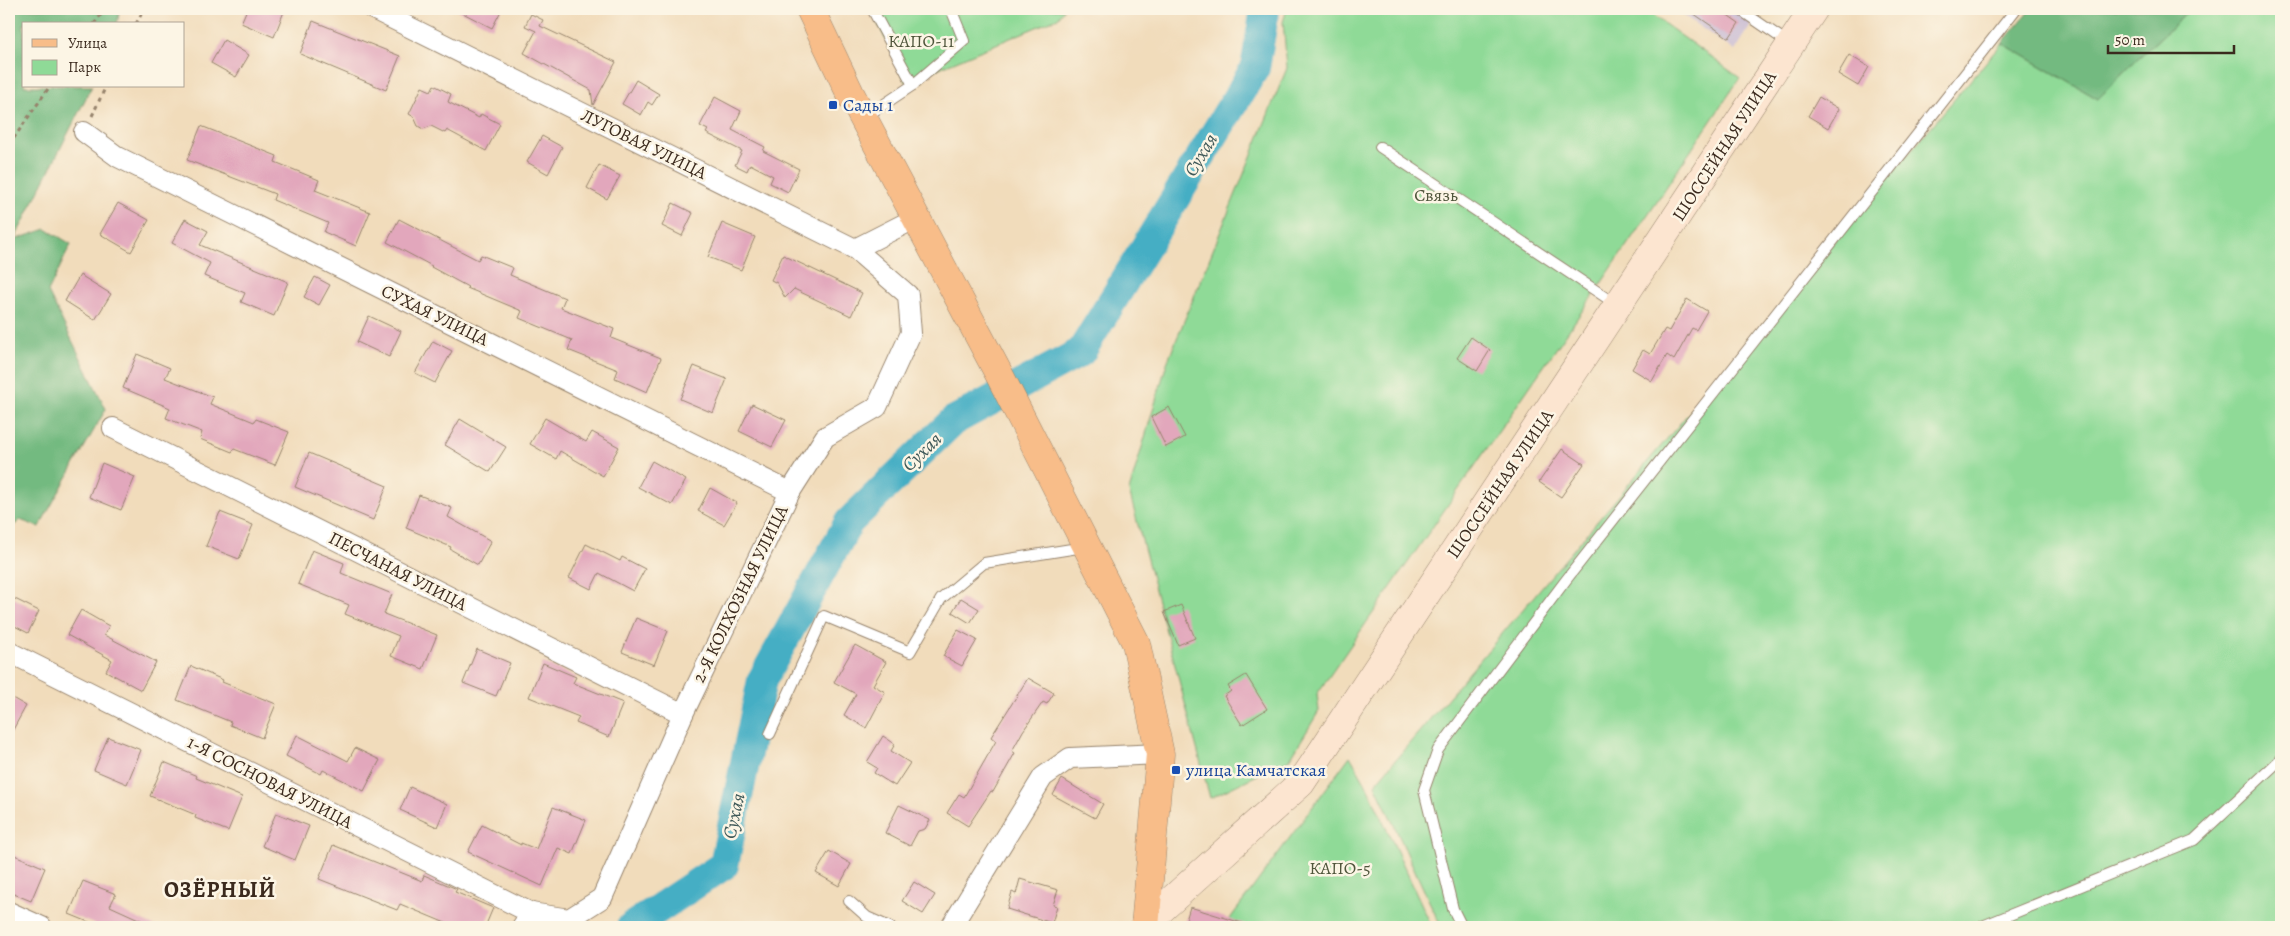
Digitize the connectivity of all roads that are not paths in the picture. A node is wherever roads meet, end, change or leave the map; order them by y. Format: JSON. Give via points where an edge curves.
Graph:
{"nodes":[{"id":1,"x":373,"y":9,"type":"edge"},
{"id":2,"x":810,"y":9,"type":"edge"},
{"id":3,"x":872,"y":9,"type":"edge"},
{"id":4,"x":951,"y":9,"type":"edge"},
{"id":5,"x":1739,"y":9,"type":"edge"},
{"id":6,"x":1814,"y":9,"type":"edge"},
{"id":7,"x":2016,"y":9,"type":"edge"},
{"id":8,"x":1790,"y":45,"type":"junction"},
{"id":9,"x":913,"y":85,"type":"junction"},
{"id":10,"x":863,"y":118,"type":"junction"},
{"id":11,"x":84,"y":132,"type":"road end"},
{"id":12,"x":1380,"y":147,"type":"dead end"},
{"id":13,"x":916,"y":218,"type":"junction"},
{"id":14,"x":855,"y":249,"type":"junction"},
{"id":15,"x":1618,"y":306,"type":"junction"},
{"id":16,"x":112,"y":428,"type":"dead end"},
{"id":17,"x":790,"y":492,"type":"junction"},
{"id":18,"x":1087,"y":546,"type":"junction"},
{"id":19,"x":9,"y":652,"type":"edge"},
{"id":20,"x":683,"y":714,"type":"junction"},
{"id":21,"x":770,"y":734,"type":"dead end"},
{"id":22,"x":1160,"y":754,"type":"junction"},
{"id":23,"x":2281,"y":759,"type":"edge"},
{"id":24,"x":849,"y":900,"type":"dead end"},
{"id":25,"x":9,"y":912,"type":"edge"},
{"id":26,"x":527,"y":920,"type":"edge"},
{"id":27,"x":1145,"y":926,"type":"edge"},
{"id":28,"x":42,"y":927,"type":"edge"},
{"id":29,"x":890,"y":927,"type":"edge"},
{"id":30,"x":951,"y":927,"type":"edge"},
{"id":31,"x":1462,"y":927,"type":"edge"},
{"id":32,"x":1980,"y":927,"type":"edge"}],
"edges":[{"from":1,"to":14,"type":"street","name":"ЛУГОВАЯ УЛИЦА"},
{"from":2,"to":10,"type":"main road"},
{"from":3,"to":9,"type":"lane"},
{"from":4,"to":9,"type":"lane","via":[[964,41]]},
{"from":5,"to":8,"type":"lane"},
{"from":6,"to":8,"type":"street","name":"ШОССЕЙНАЯ УЛИЦА"},
{"from":7,"to":31,"type":"lane","via":[[1572,572],[1438,750],[1424,790],[1453,909]]},
{"from":8,"to":15,"type":"street","name":"ШОССЕЙНАЯ УЛИЦА"},
{"from":9,"to":10,"type":"lane"},
{"from":10,"to":13,"type":"main road"},
{"from":11,"to":17,"type":"street","name":"СУХАЯ УЛИЦА","via":[[118,157]]},
{"from":12,"to":15,"type":"lane"},
{"from":13,"to":14,"type":"street"},
{"from":13,"to":18,"type":"main road"},
{"from":14,"to":17,"type":"street","name":"2-Я КОЛХОЗНАЯ УЛИЦА","via":[[908,295],[911,333],[877,407],[825,437]]},
{"from":15,"to":27,"type":"street","name":"ШОССЕЙНАЯ УЛИЦА","via":[[1301,783]]},
{"from":16,"to":20,"type":"street","name":"ПЕСЧАНАЯ УЛИЦА"},
{"from":17,"to":20,"type":"street","name":"2-Я КОЛХОЗНАЯ УЛИЦА"},
{"from":18,"to":21,"type":"lane","via":[[984,563],[941,599],[910,652],[824,616]]},
{"from":18,"to":22,"type":"main road","via":[[1136,643]]},
{"from":19,"to":26,"type":"street","name":"1-Я СОСНОВАЯ УЛИЦА"},
{"from":20,"to":26,"type":"street","name":"2-Я КОЛХОЗНАЯ УЛИЦА","via":[[602,898],[569,918]]},
{"from":22,"to":27,"type":"main road"},
{"from":22,"to":30,"type":"street","via":[[1070,758],[1043,777]]},
{"from":23,"to":32,"type":"lane","via":[[2194,840]]},
{"from":24,"to":29,"type":"lane","via":[[867,917]]},
{"from":25,"to":28,"type":"street"}]}
